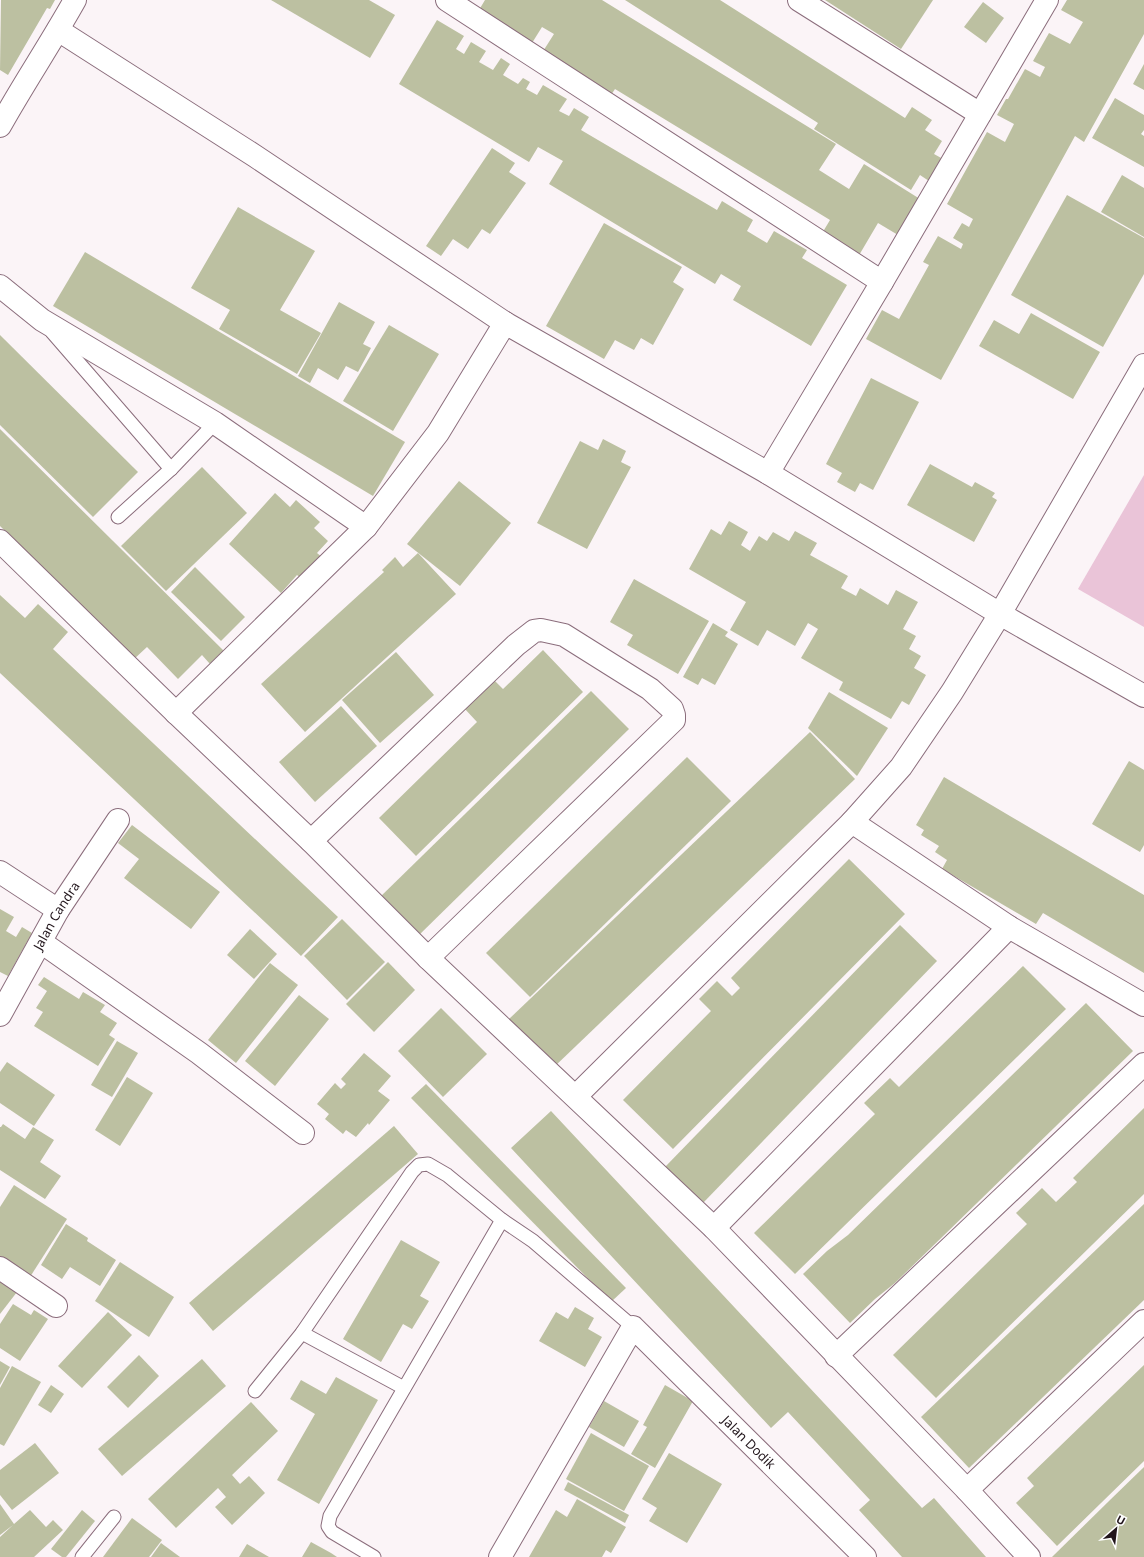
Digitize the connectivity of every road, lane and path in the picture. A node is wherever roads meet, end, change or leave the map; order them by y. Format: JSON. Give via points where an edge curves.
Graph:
{"nodes":[{"id":1,"x":75,"y":0,"type":"edge"},
{"id":2,"x":447,"y":0,"type":"edge"},
{"id":3,"x":799,"y":0,"type":"edge"},
{"id":4,"x":1047,"y":0,"type":"edge"},
{"id":5,"x":58,"y":30,"type":"junction"},
{"id":6,"x":980,"y":114,"type":"junction"},
{"id":7,"x":0,"y":126,"type":"edge"},
{"id":8,"x":882,"y":282,"type":"junction"},
{"id":9,"x":0,"y":286,"type":"edge"},
{"id":10,"x":42,"y":320,"type":"junction"},
{"id":11,"x":505,"y":323,"type":"junction"},
{"id":12,"x":1144,"y":365,"type":"edge"},
{"id":13,"x":215,"y":423,"type":"junction"},
{"id":14,"x":171,"y":469,"type":"junction"},
{"id":15,"x":768,"y":473,"type":"junction"},
{"id":16,"x":118,"y":517,"type":"dead end"},
{"id":17,"x":366,"y":527,"type":"junction"},
{"id":18,"x":0,"y":541,"type":"edge"},
{"id":19,"x":1000,"y":614,"type":"junction"},
{"id":20,"x":1144,"y":696,"type":"edge"},
{"id":21,"x":176,"y":713,"type":"junction"},
{"id":22,"x":118,"y":820,"type":"dead end"},
{"id":23,"x":852,"y":822,"type":"junction"},
{"id":24,"x":311,"y":841,"type":"junction"},
{"id":25,"x":0,"y":872,"type":"edge"},
{"id":26,"x":58,"y":910,"type":"junction"},
{"id":27,"x":1009,"y":927,"type":"junction"},
{"id":28,"x":41,"y":942,"type":"junction"},
{"id":29,"x":428,"y":958,"type":"junction"},
{"id":30,"x":1144,"y":1005,"type":"edge"},
{"id":31,"x":0,"y":1015,"type":"edge"},
{"id":32,"x":1144,"y":1064,"type":"edge"},
{"id":33,"x":576,"y":1096,"type":"junction"},
{"id":34,"x":303,"y":1134,"type":"dead end"},
{"id":35,"x":502,"y":1220,"type":"junction"},
{"id":36,"x":714,"y":1228,"type":"junction"},
{"id":37,"x":0,"y":1268,"type":"edge"},
{"id":38,"x":56,"y":1306,"type":"dead end"},
{"id":39,"x":1144,"y":1321,"type":"edge"},
{"id":40,"x":633,"y":1327,"type":"junction"},
{"id":41,"x":302,"y":1333,"type":"junction"},
{"id":42,"x":836,"y":1356,"type":"junction"},
{"id":43,"x":404,"y":1388,"type":"junction"},
{"id":44,"x":255,"y":1391,"type":"dead end"},
{"id":45,"x":967,"y":1490,"type":"junction"},
{"id":46,"x":114,"y":1517,"type":"dead end"},
{"id":47,"x":82,"y":1557,"type":"edge"},
{"id":48,"x":374,"y":1557,"type":"edge"},
{"id":49,"x":500,"y":1557,"type":"edge"},
{"id":50,"x":865,"y":1557,"type":"edge"},
{"id":51,"x":1029,"y":1557,"type":"edge"}],
"edges":[{"from":1,"to":5,"type":"street"},
{"from":2,"to":8,"type":"street"},
{"from":3,"to":6,"type":"street"},
{"from":4,"to":6,"type":"street"},
{"from":5,"to":7,"type":"street"},
{"from":5,"to":11,"type":"street","via":[[255,156]]},
{"from":6,"to":8,"type":"street"},
{"from":8,"to":15,"type":"street"},
{"from":9,"to":10,"type":"street"},
{"from":10,"to":13,"type":"street"},
{"from":10,"to":14,"type":"lane"},
{"from":11,"to":15,"type":"street"},
{"from":11,"to":17,"type":"street","via":[[438,433]]},
{"from":12,"to":19,"type":"street"},
{"from":13,"to":14,"type":"lane"},
{"from":13,"to":17,"type":"street"},
{"from":14,"to":16,"type":"lane"},
{"from":15,"to":19,"type":"street"},
{"from":17,"to":21,"type":"street"},
{"from":18,"to":21,"type":"street"},
{"from":19,"to":20,"type":"street"},
{"from":19,"to":23,"type":"street","via":[[952,692],[901,767]]},
{"from":21,"to":24,"type":"street"},
{"from":22,"to":26,"type":"street","name":"Jalan Candra"},
{"from":23,"to":27,"type":"street"},
{"from":23,"to":33,"type":"street"},
{"from":24,"to":29,"type":"street"},
{"from":24,"to":29,"type":"street","via":[[516,645],[534,631],[564,635],[645,686],[672,709],[674,720]]},
{"from":25,"to":26,"type":"street"},
{"from":26,"to":28,"type":"street","name":"Jalan Candra"},
{"from":27,"to":30,"type":"street"},
{"from":27,"to":36,"type":"street"},
{"from":28,"to":31,"type":"street","name":"Jalan Candra"},
{"from":28,"to":34,"type":"street","via":[[199,1053]]},
{"from":29,"to":33,"type":"street"},
{"from":32,"to":42,"type":"street"},
{"from":33,"to":36,"type":"street"},
{"from":35,"to":40,"type":"lane","via":[[534,1241]]},
{"from":35,"to":41,"type":"lane","via":[[441,1171],[428,1164],[419,1165]]},
{"from":35,"to":43,"type":"lane"},
{"from":36,"to":42,"type":"street"},
{"from":37,"to":38,"type":"street"},
{"from":39,"to":45,"type":"street"},
{"from":40,"to":49,"type":"street"},
{"from":40,"to":50,"type":"street","name":"Jalan Dodik"},
{"from":41,"to":43,"type":"lane"},
{"from":41,"to":44,"type":"lane"},
{"from":42,"to":45,"type":"street"},
{"from":43,"to":48,"type":"lane","via":[[330,1516],[328,1526],[337,1536]]},
{"from":45,"to":51,"type":"street"},
{"from":46,"to":47,"type":"lane"}]}
